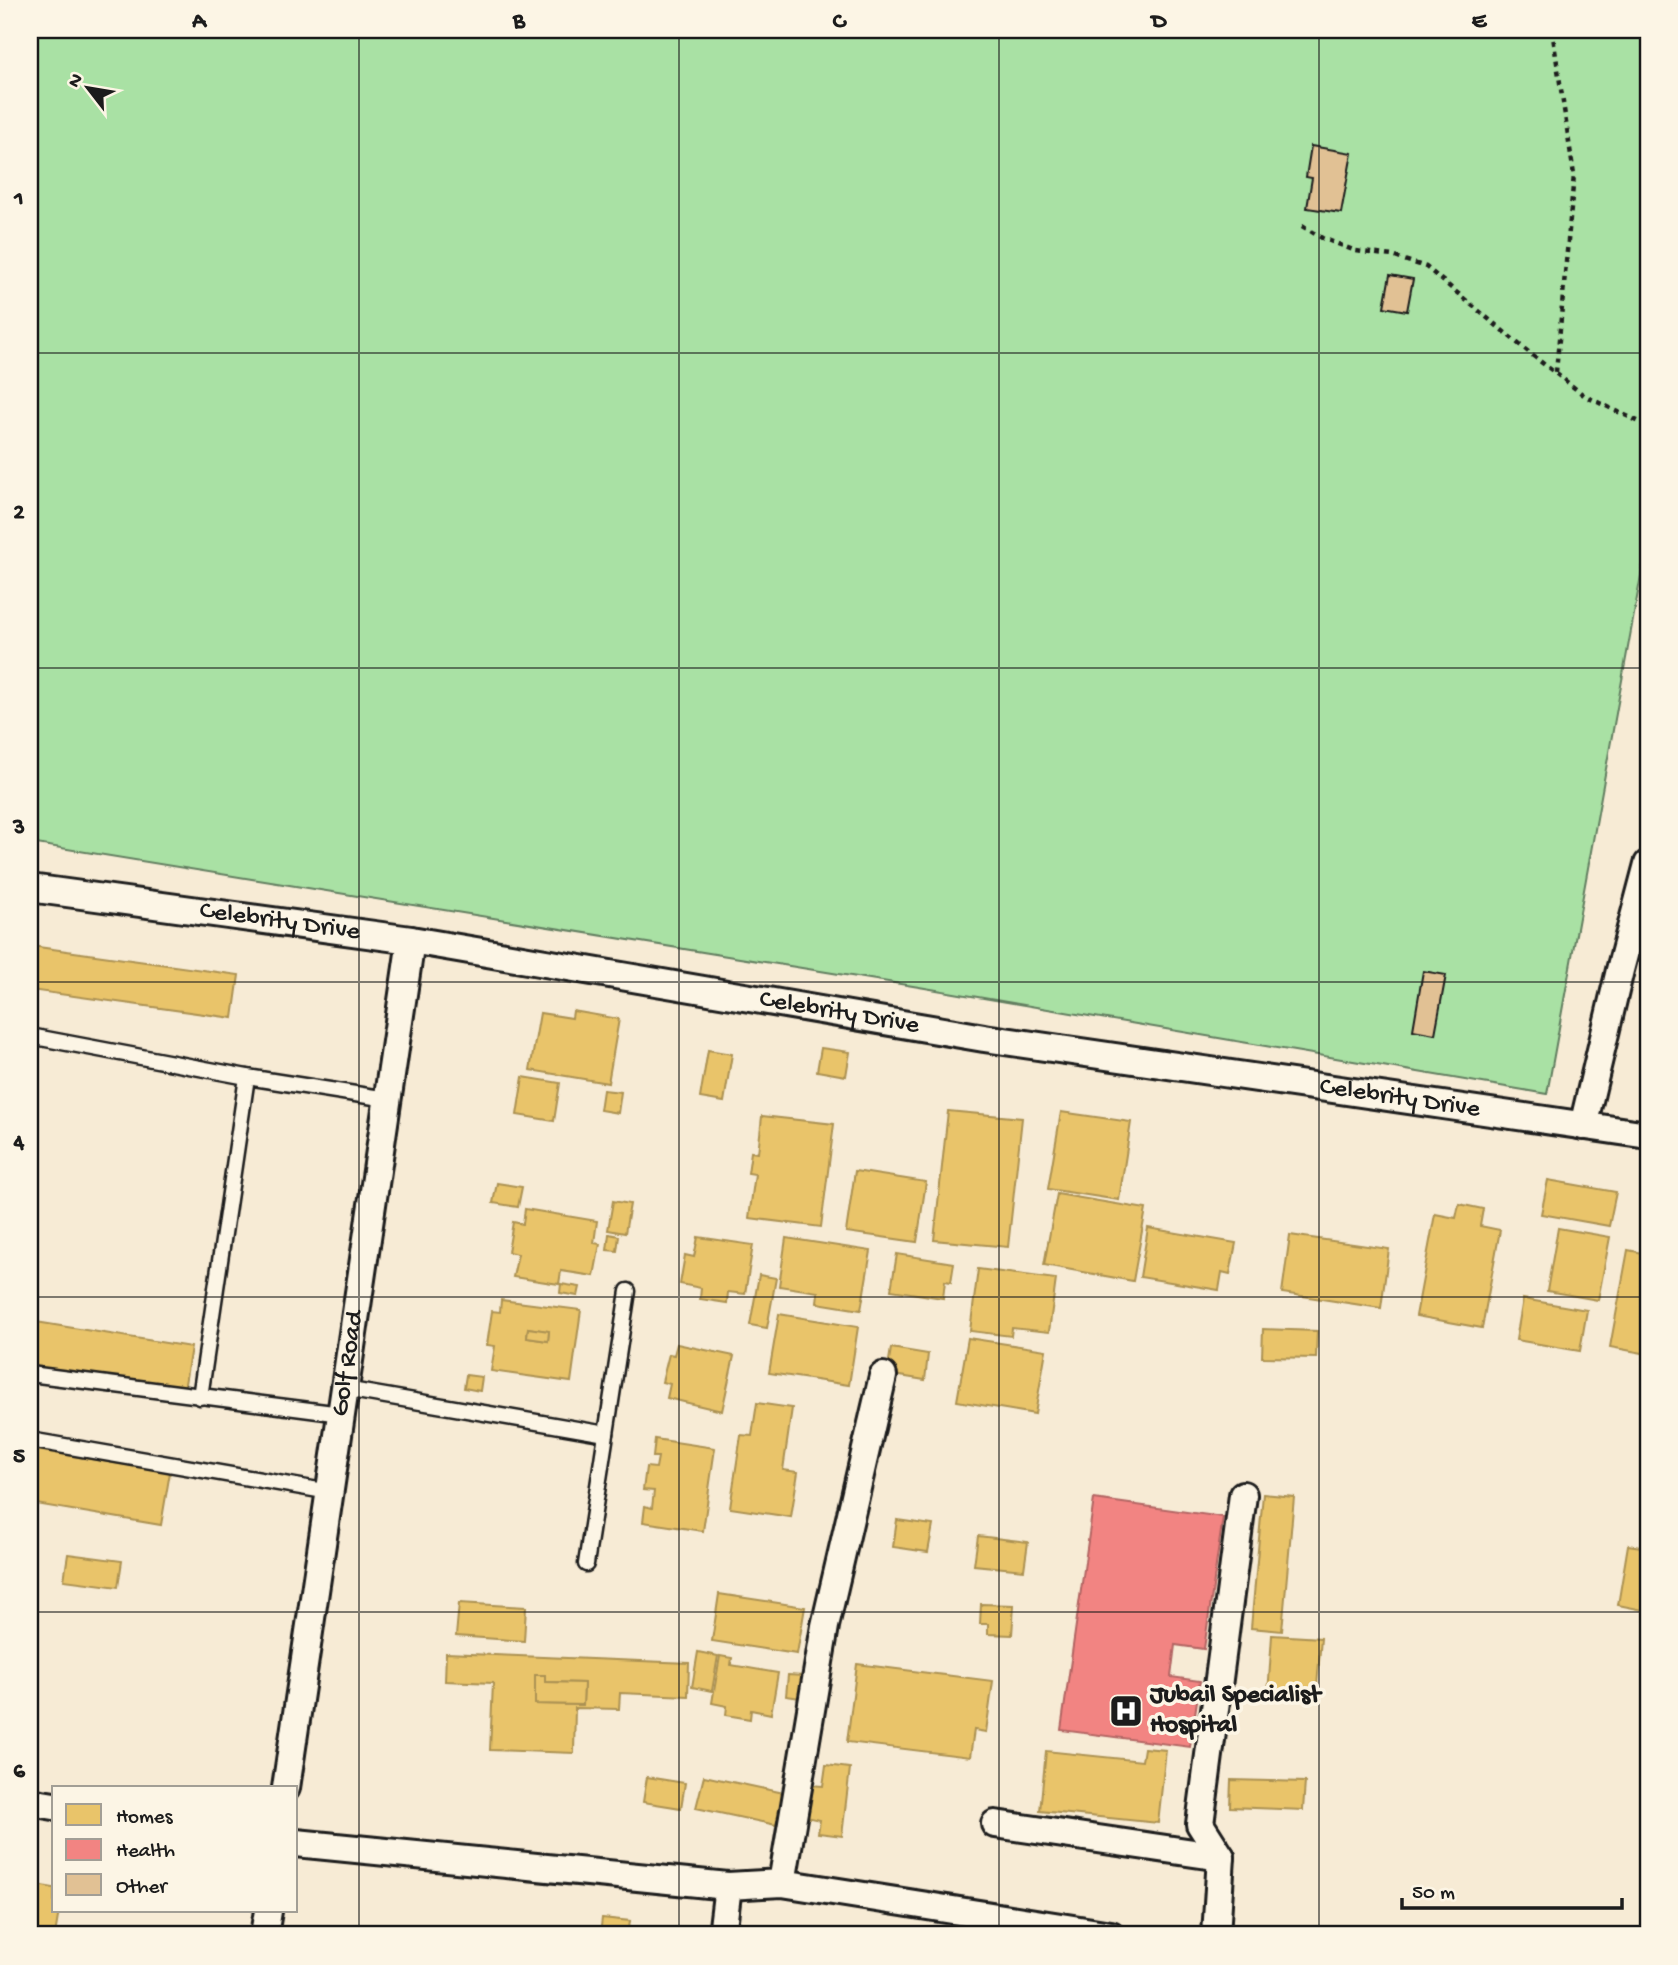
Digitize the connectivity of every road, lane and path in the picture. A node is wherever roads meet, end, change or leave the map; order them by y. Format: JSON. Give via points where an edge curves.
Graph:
{"nodes":[{"id":1,"x":1552,"y":30,"type":"edge"},
{"id":2,"x":1302,"y":226,"type":"dead end"},
{"id":3,"x":1556,"y":373,"type":"junction"},
{"id":4,"x":1648,"y":426,"type":"edge"},
{"id":5,"x":1648,"y":866,"type":"edge"},
{"id":6,"x":30,"y":888,"type":"edge"},
{"id":7,"x":411,"y":940,"type":"junction"},
{"id":8,"x":30,"y":1036,"type":"edge"},
{"id":9,"x":247,"y":1077,"type":"junction"},
{"id":10,"x":387,"y":1099,"type":"junction"},
{"id":11,"x":1583,"y":1126,"type":"junction"},
{"id":12,"x":1648,"y":1135,"type":"edge"},
{"id":13,"x":628,"y":1291,"type":"dead end"},
{"id":14,"x":30,"y":1374,"type":"edge"},
{"id":15,"x":883,"y":1376,"type":"dead end"},
{"id":16,"x":200,"y":1397,"type":"junction"},
{"id":17,"x":343,"y":1402,"type":"junction"},
{"id":18,"x":606,"y":1434,"type":"junction"},
{"id":19,"x":30,"y":1440,"type":"edge"},
{"id":20,"x":330,"y":1492,"type":"junction"},
{"id":21,"x":1243,"y":1495,"type":"dead end"},
{"id":22,"x":586,"y":1564,"type":"dead end"},
{"id":23,"x":286,"y":1786,"type":"edge"},
{"id":24,"x":30,"y":1802,"type":"edge"},
{"id":25,"x":52,"y":1806,"type":"edge"},
{"id":26,"x":995,"y":1824,"type":"dead end"},
{"id":27,"x":298,"y":1843,"type":"edge"},
{"id":28,"x":1222,"y":1857,"type":"junction"},
{"id":29,"x":782,"y":1883,"type":"junction"},
{"id":30,"x":728,"y":1886,"type":"junction"},
{"id":31,"x":268,"y":1912,"type":"edge"},
{"id":32,"x":264,"y":1935,"type":"edge"},
{"id":33,"x":722,"y":1935,"type":"edge"},
{"id":34,"x":1111,"y":1935,"type":"edge"},
{"id":35,"x":1216,"y":1935,"type":"edge"}],
"edges":[{"from":1,"to":3,"type":"path","via":[[1574,175]]},
{"from":2,"to":3,"type":"path","via":[[1356,251],[1426,267]]},
{"from":3,"to":4,"type":"path","via":[[1585,396]]},
{"from":5,"to":11,"type":"street"},
{"from":6,"to":7,"type":"street","name":"Celebrity Drive"},
{"from":7,"to":10,"type":"street","name":"Golf Road"},
{"from":7,"to":11,"type":"street","name":"Celebrity Drive","via":[[984,1038]]},
{"from":8,"to":9,"type":"lane"},
{"from":9,"to":10,"type":"lane"},
{"from":9,"to":16,"type":"lane"},
{"from":10,"to":17,"type":"street","name":"Golf Road"},
{"from":11,"to":12,"type":"street","name":"Celebrity Drive"},
{"from":13,"to":18,"type":"lane"},
{"from":14,"to":16,"type":"lane"},
{"from":15,"to":29,"type":"street","via":[[825,1626]]},
{"from":16,"to":17,"type":"lane"},
{"from":17,"to":18,"type":"lane"},
{"from":17,"to":20,"type":"street","name":"Golf Road"},
{"from":18,"to":22,"type":"lane"},
{"from":19,"to":20,"type":"lane"},
{"from":20,"to":23,"type":"street","name":"Golf Road"},
{"from":21,"to":28,"type":"street","via":[[1200,1824]]},
{"from":24,"to":25,"type":"street"},
{"from":26,"to":28,"type":"street"},
{"from":27,"to":30,"type":"street"},
{"from":28,"to":35,"type":"street"},
{"from":29,"to":30,"type":"street"},
{"from":29,"to":34,"type":"street"},
{"from":30,"to":33,"type":"street"},
{"from":31,"to":32,"type":"street"}]}
